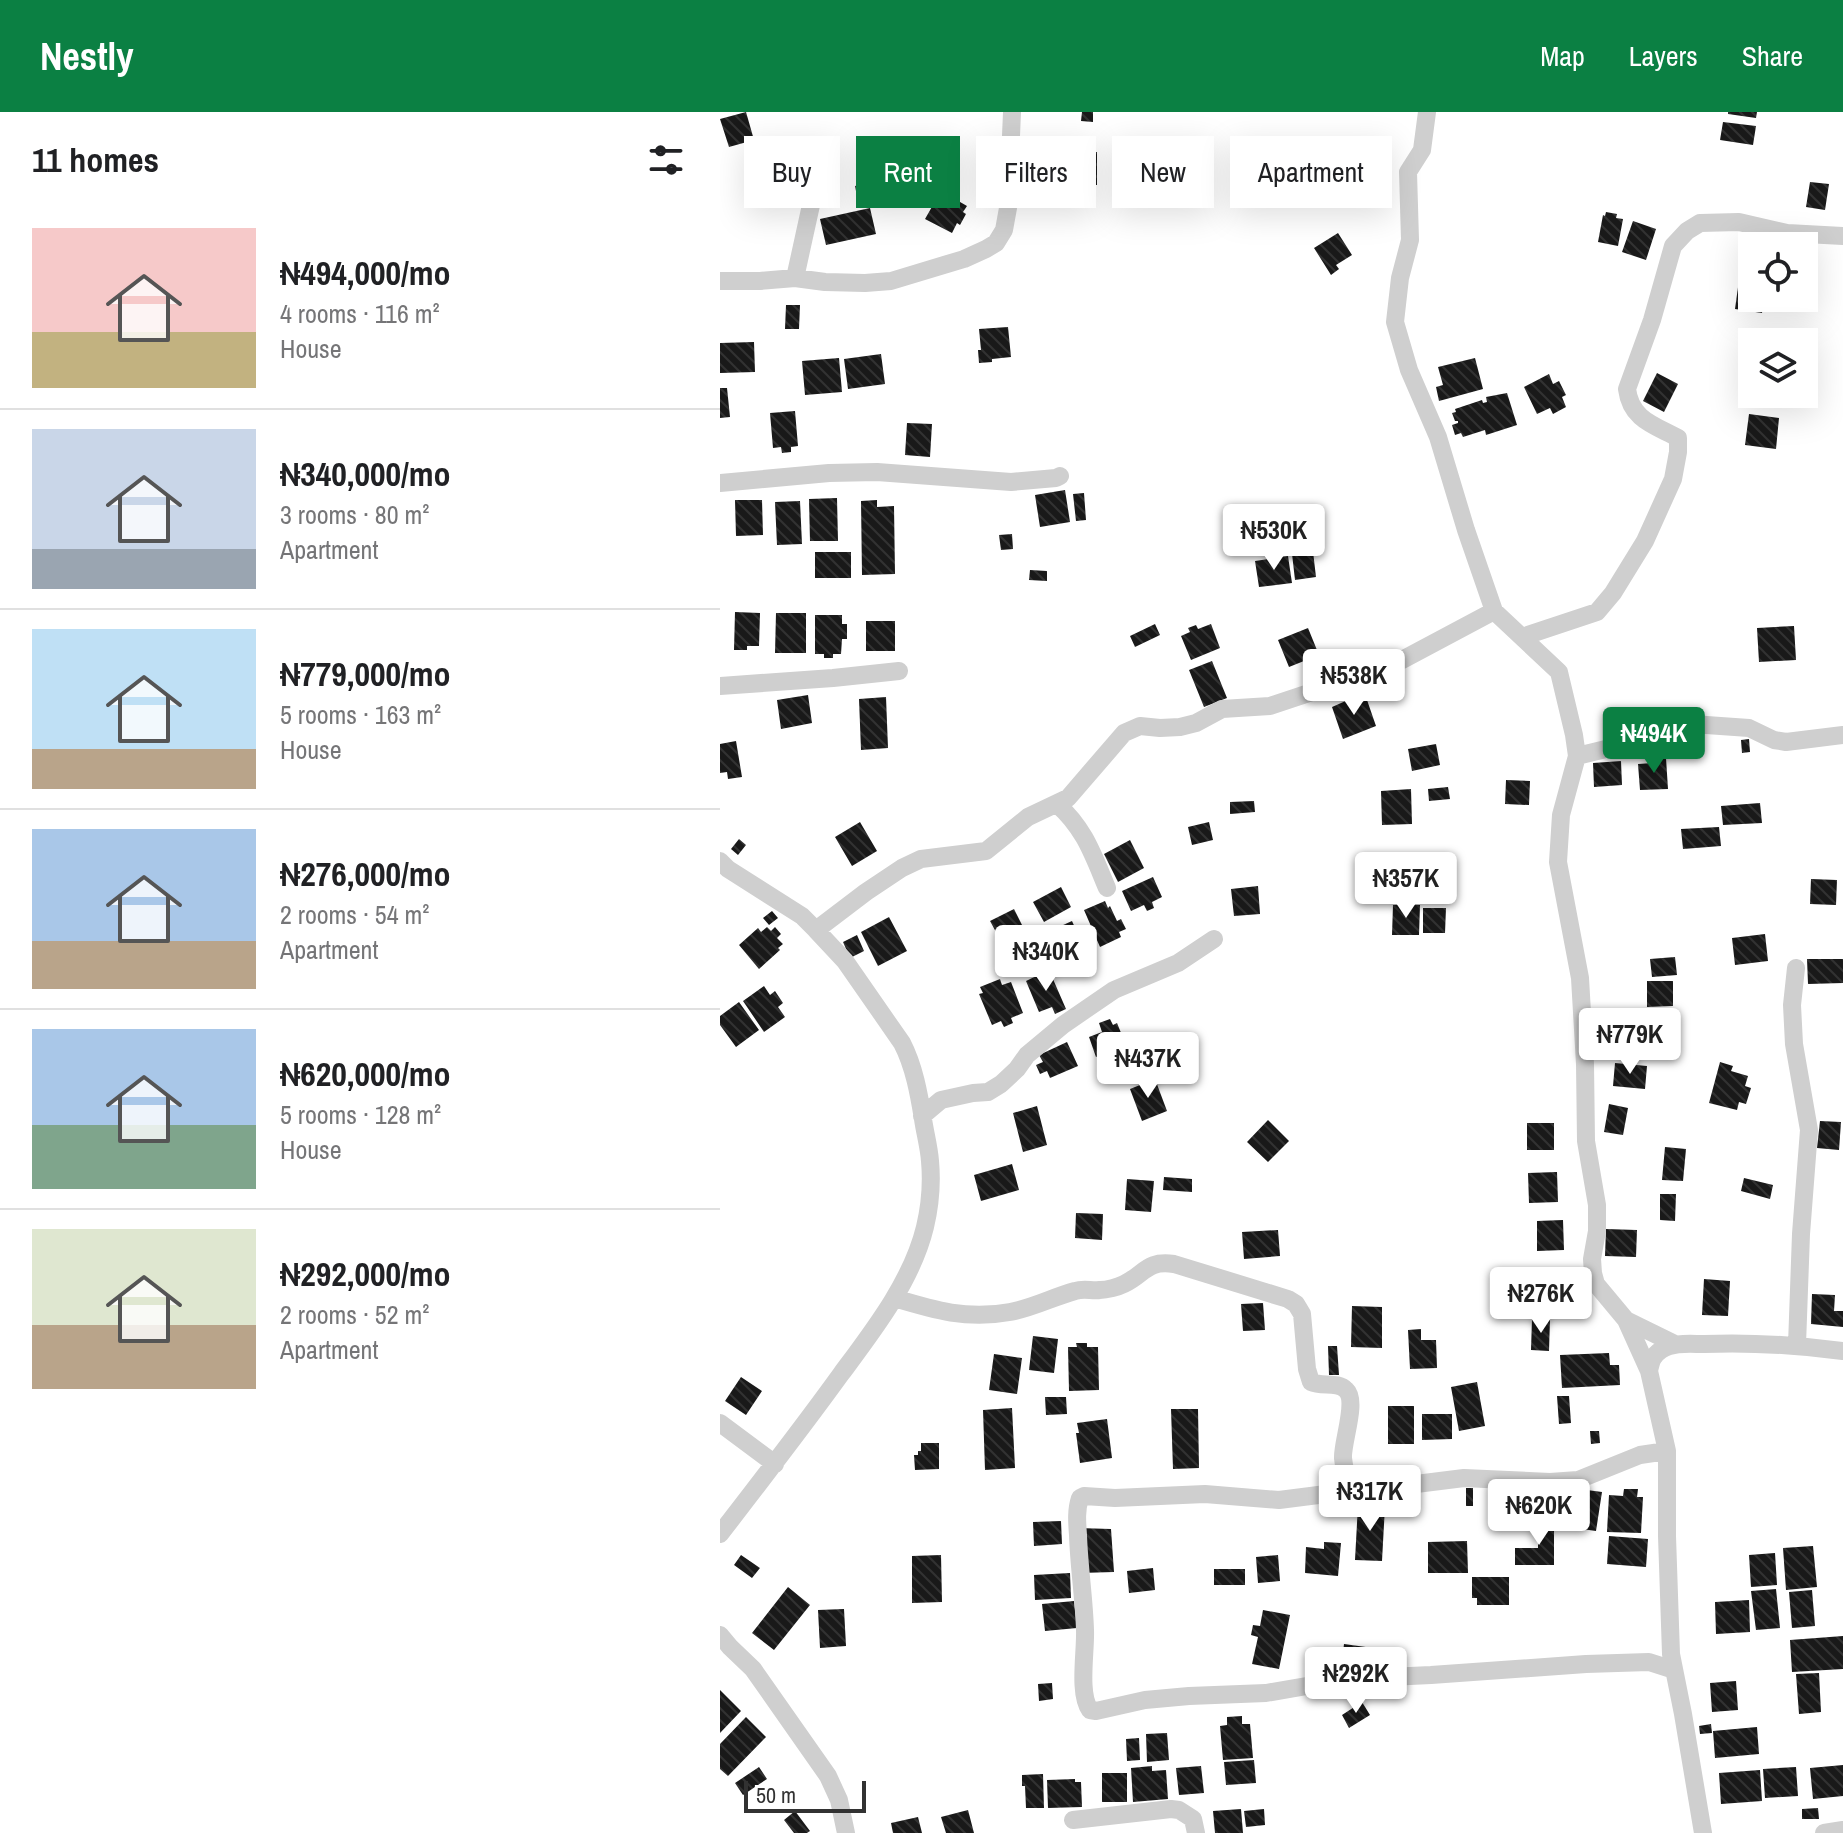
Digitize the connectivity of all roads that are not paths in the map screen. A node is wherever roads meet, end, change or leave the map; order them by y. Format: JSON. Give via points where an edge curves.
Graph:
{"nodes":[{"id":1,"x":1012,"y":112,"type":"edge"},
{"id":2,"x":1427,"y":112,"type":"edge"},
{"id":3,"x":810,"y":208,"type":"edge"},
{"id":4,"x":1843,"y":236,"type":"edge"},
{"id":5,"x":795,"y":278,"type":"junction"},
{"id":6,"x":720,"y":281,"type":"edge"},
{"id":7,"x":1060,"y":476,"type":"dead end"},
{"id":8,"x":720,"y":483,"type":"edge"},
{"id":9,"x":1494,"y":611,"type":"junction"},
{"id":10,"x":1522,"y":637,"type":"junction"},
{"id":11,"x":899,"y":671,"type":"dead end"},
{"id":12,"x":720,"y":686,"type":"edge"},
{"id":13,"x":1843,"y":735,"type":"edge"},
{"id":14,"x":1577,"y":756,"type":"junction"},
{"id":15,"x":1057,"y":804,"type":"junction"},
{"id":16,"x":720,"y":861,"type":"edge"},
{"id":17,"x":1107,"y":888,"type":"dead end"},
{"id":18,"x":816,"y":930,"type":"junction"},
{"id":19,"x":1214,"y":939,"type":"dead end"},
{"id":20,"x":1796,"y":968,"type":"dead end"},
{"id":21,"x":922,"y":1116,"type":"junction"},
{"id":22,"x":894,"y":1298,"type":"junction"},
{"id":23,"x":1626,"y":1320,"type":"junction"},
{"id":24,"x":1675,"y":1344,"type":"junction"},
{"id":25,"x":1797,"y":1345,"type":"junction"},
{"id":26,"x":1843,"y":1351,"type":"edge"},
{"id":27,"x":1649,"y":1371,"type":"junction"},
{"id":28,"x":720,"y":1423,"type":"edge"},
{"id":29,"x":1667,"y":1451,"type":"junction"},
{"id":30,"x":775,"y":1464,"type":"junction"},
{"id":31,"x":1350,"y":1489,"type":"junction"},
{"id":32,"x":720,"y":1534,"type":"edge"},
{"id":33,"x":723,"y":1645,"type":"edge"},
{"id":34,"x":1674,"y":1670,"type":"junction"},
{"id":35,"x":1073,"y":1820,"type":"dead end"},
{"id":36,"x":1843,"y":1830,"type":"edge"},
{"id":37,"x":846,"y":1833,"type":"edge"},
{"id":38,"x":1196,"y":1833,"type":"edge"},
{"id":39,"x":1703,"y":1833,"type":"edge"},
{"id":40,"x":1824,"y":1833,"type":"edge"}],
"edges":[{"from":1,"to":5,"type":"street","via":[[1008,208],[996,243],[964,259],[891,281]]},
{"from":2,"to":9,"type":"street","via":[[1422,150],[1408,172],[1410,240],[1395,322]]},
{"from":3,"to":5,"type":"street"},
{"from":4,"to":10,"type":"street","via":[[1716,222],[1700,223],[1673,246],[1627,389],[1639,417],[1678,438],[1673,479],[1645,541],[1597,612]]},
{"from":5,"to":6,"type":"street"},
{"from":7,"to":8,"type":"street","via":[[1011,482],[877,472]]},
{"from":9,"to":10,"type":"street"},
{"from":9,"to":15,"type":"street","via":[[1402,660],[1270,706],[1222,709],[1180,727],[1140,726],[1124,733]]},
{"from":10,"to":14,"type":"street","via":[[1559,672]]},
{"from":11,"to":12,"type":"street"},
{"from":13,"to":14,"type":"street","via":[[1786,742],[1749,728],[1692,724]]},
{"from":14,"to":23,"type":"street","via":[[1561,815],[1558,862],[1580,978],[1586,1141],[1597,1205],[1593,1273]]},
{"from":15,"to":17,"type":"street","via":[[1074,819]]},
{"from":15,"to":18,"type":"street","via":[[1028,817],[986,851],[921,859],[902,868]]},
{"from":16,"to":18,"type":"street"},
{"from":18,"to":21,"type":"street","via":[[845,961],[902,1043]]},
{"from":19,"to":21,"type":"street","via":[[1178,963],[1114,990],[1063,1025],[988,1092],[941,1100]]},
{"from":20,"to":25,"type":"street","via":[[1794,1044],[1809,1130]]},
{"from":21,"to":22,"type":"street","via":[[930,1159],[929,1204],[924,1230]]},
{"from":22,"to":30,"type":"street"},
{"from":22,"to":31,"type":"street","via":[[952,1314],[1010,1312],[1076,1291],[1124,1284],[1162,1262],[1288,1299],[1302,1314],[1311,1382],[1339,1385],[1350,1395],[1343,1456]]},
{"from":23,"to":24,"type":"street"},
{"from":23,"to":27,"type":"street"},
{"from":24,"to":25,"type":"street"},
{"from":24,"to":27,"type":"street","via":[[1652,1359]]},
{"from":25,"to":26,"type":"street"},
{"from":27,"to":29,"type":"street"},
{"from":28,"to":30,"type":"street"},
{"from":29,"to":31,"type":"street","via":[[1640,1455],[1578,1480],[1464,1478]]},
{"from":29,"to":34,"type":"street"},
{"from":30,"to":32,"type":"street"},
{"from":31,"to":34,"type":"street","via":[[1279,1500],[1205,1494],[1080,1498],[1087,1707],[1096,1711],[1145,1700],[1266,1693],[1347,1679],[1649,1662]]},
{"from":33,"to":37,"type":"street","via":[[753,1669],[828,1776]]},
{"from":34,"to":39,"type":"street"},
{"from":35,"to":38,"type":"street","via":[[1171,1809],[1193,1819]]},
{"from":36,"to":40,"type":"street"}]}
